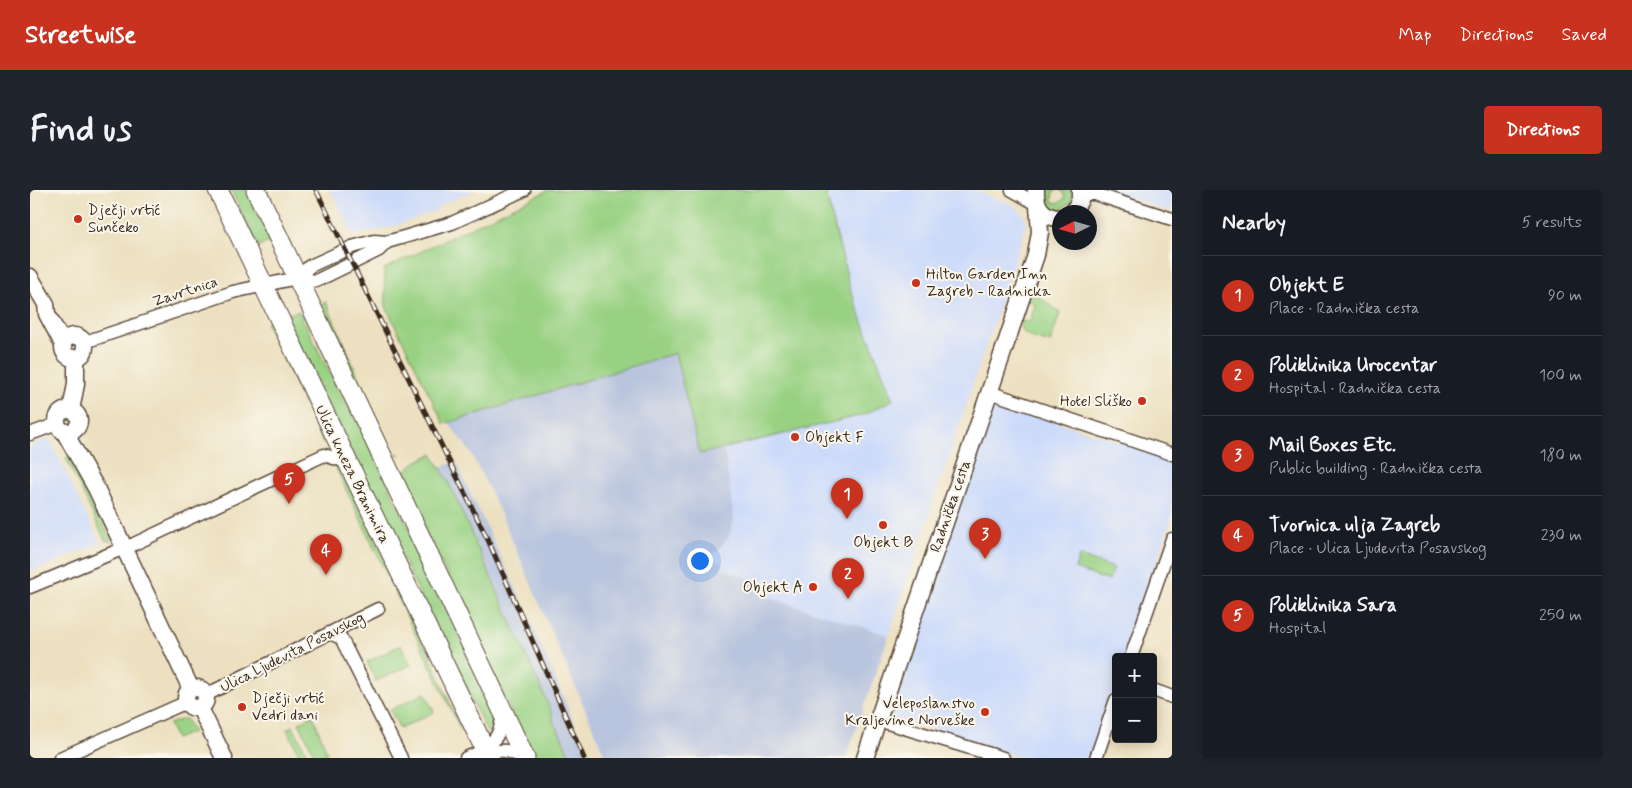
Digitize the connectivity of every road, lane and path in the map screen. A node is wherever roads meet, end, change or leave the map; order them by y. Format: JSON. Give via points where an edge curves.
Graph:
{"nodes":[{"id":1,"x":218,"y":190,"type":"edge"},
{"id":2,"x":256,"y":190,"type":"edge"},
{"id":3,"x":524,"y":190,"type":"edge"},
{"id":4,"x":1012,"y":190,"type":"edge"},
{"id":5,"x":1080,"y":192,"type":"edge"},
{"id":6,"x":1037,"y":200,"type":"edge"},
{"id":7,"x":1078,"y":205,"type":"edge"},
{"id":8,"x":1052,"y":217,"type":"edge"},
{"id":9,"x":1172,"y":219,"type":"edge"},
{"id":10,"x":1052,"y":234,"type":"edge"},
{"id":11,"x":1036,"y":255,"type":"junction"},
{"id":12,"x":30,"y":277,"type":"edge"},
{"id":13,"x":297,"y":278,"type":"junction"},
{"id":14,"x":263,"y":286,"type":"junction"},
{"id":15,"x":74,"y":340,"type":"junction"},
{"id":16,"x":989,"y":392,"type":"junction"},
{"id":17,"x":67,"y":428,"type":"junction"},
{"id":18,"x":332,"y":431,"type":"junction"},
{"id":19,"x":30,"y":434,"type":"edge"},
{"id":20,"x":1172,"y":454,"type":"edge"},
{"id":21,"x":324,"y":455,"type":"junction"},
{"id":22,"x":347,"y":462,"type":"junction"},
{"id":23,"x":1172,"y":539,"type":"edge"},
{"id":24,"x":123,"y":548,"type":"junction"},
{"id":25,"x":1169,"y":558,"type":"edge"},
{"id":26,"x":30,"y":587,"type":"edge"},
{"id":27,"x":378,"y":609,"type":"dead end"},
{"id":28,"x":330,"y":633,"type":"junction"},
{"id":29,"x":1133,"y":653,"type":"edge"},
{"id":30,"x":1157,"y":691,"type":"edge"},
{"id":31,"x":1172,"y":697,"type":"edge"},
{"id":32,"x":196,"y":699,"type":"junction"},
{"id":33,"x":502,"y":709,"type":"junction"},
{"id":34,"x":1112,"y":712,"type":"edge"},
{"id":35,"x":878,"y":720,"type":"junction"},
{"id":36,"x":487,"y":754,"type":"edge"},
{"id":37,"x":60,"y":758,"type":"edge"},
{"id":38,"x":224,"y":758,"type":"edge"},
{"id":39,"x":401,"y":758,"type":"edge"},
{"id":40,"x":466,"y":758,"type":"edge"},
{"id":41,"x":525,"y":758,"type":"edge"},
{"id":42,"x":865,"y":758,"type":"edge"},
{"id":43,"x":1003,"y":758,"type":"edge"},
{"id":44,"x":1096,"y":758,"type":"edge"}],
"edges":[{"from":1,"to":14,"type":"main road","name":"Ulica kneza Branimira"},
{"from":2,"to":13,"type":"main road"},
{"from":3,"to":13,"type":"street","name":"Zavrtnica","via":[[452,223],[387,242],[378,250],[316,280]]},
{"from":4,"to":6,"type":"street"},
{"from":5,"to":7,"type":"street"},
{"from":5,"to":9,"type":"street"},
{"from":6,"to":8,"type":"street","via":[[1047,216]]},
{"from":6,"to":11,"type":"street","name":"Radnička cesta","via":[[1040,232]]},
{"from":10,"to":11,"type":"street","name":"Radnička cesta"},
{"from":11,"to":16,"type":"street","name":"Radnička cesta"},
{"from":12,"to":15,"type":"street"},
{"from":13,"to":14,"type":"street","name":"Zavrtnica"},
{"from":13,"to":33,"type":"main road"},
{"from":14,"to":15,"type":"street","name":"Zavrtnica"},
{"from":14,"to":18,"type":"main road","name":"Ulica kneza Branimira"},
{"from":15,"to":17,"type":"street","via":[[66,354],[76,358],[71,410],[78,416]]},
{"from":16,"to":20,"type":"street"},
{"from":16,"to":35,"type":"street","name":"Radnička cesta"},
{"from":17,"to":19,"type":"street"},
{"from":17,"to":24,"type":"street"},
{"from":18,"to":21,"type":"street"},
{"from":18,"to":22,"type":"main road","name":"Ulica kneza Branimira"},
{"from":21,"to":22,"type":"street"},
{"from":21,"to":24,"type":"street"},
{"from":22,"to":36,"type":"main road","name":"Ulica kneza Branimira"},
{"from":23,"to":25,"type":"street"},
{"from":24,"to":26,"type":"street"},
{"from":24,"to":32,"type":"street"},
{"from":25,"to":29,"type":"street"},
{"from":27,"to":28,"type":"street","name":"Ulica Ljudevita Posavskog"},
{"from":28,"to":32,"type":"street","name":"Ulica Ljudevita Posavskog"},
{"from":28,"to":39,"type":"street","via":[[341,638]]},
{"from":30,"to":31,"type":"street"},
{"from":32,"to":37,"type":"street","name":"Ulica Ljudevita Posavskog"},
{"from":32,"to":38,"type":"street"},
{"from":33,"to":36,"type":"street","via":[[502,727]]},
{"from":33,"to":41,"type":"main road"},
{"from":34,"to":44,"type":"street"},
{"from":35,"to":42,"type":"street","name":"Radnička cesta"},
{"from":35,"to":43,"type":"street"},
{"from":36,"to":40,"type":"street"},
{"from":36,"to":41,"type":"street","via":[[507,751]]}]}
